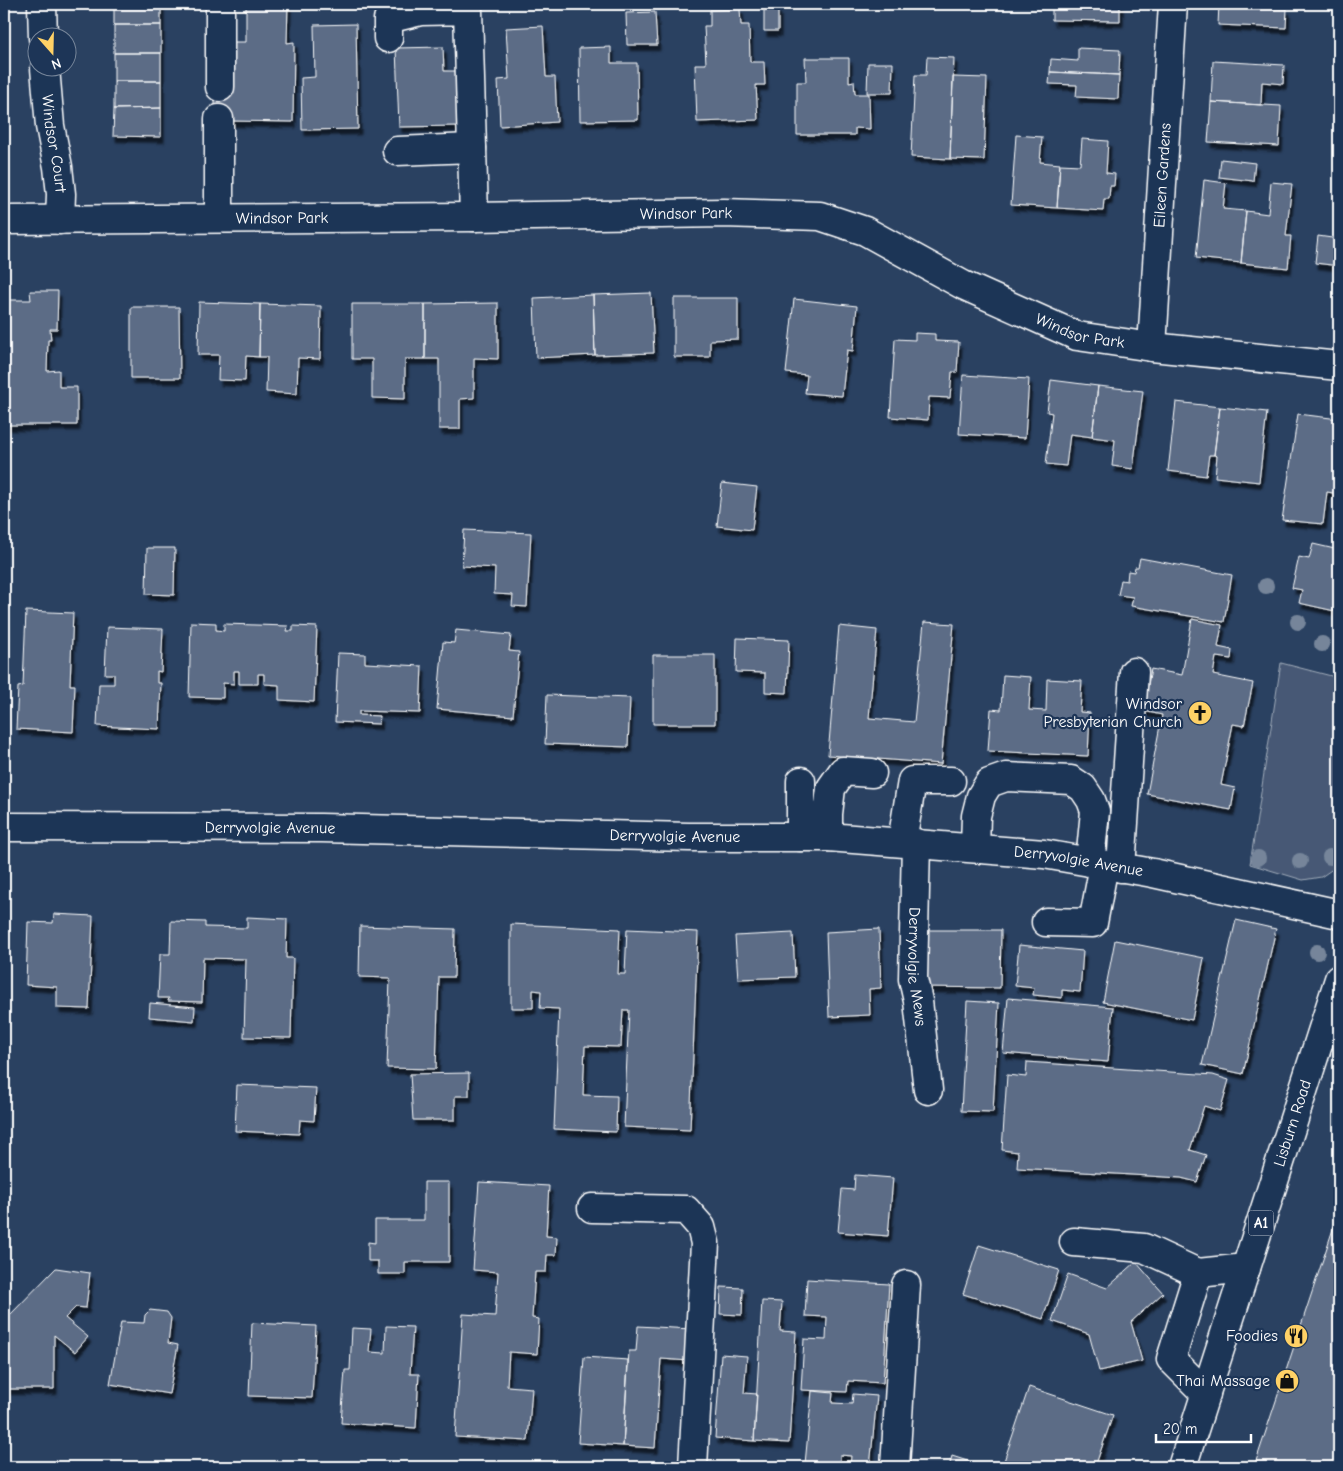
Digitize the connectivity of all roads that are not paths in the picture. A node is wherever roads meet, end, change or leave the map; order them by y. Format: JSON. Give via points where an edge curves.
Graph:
{"nodes":[{"id":1,"x":42,"y":4,"type":"edge"},
{"id":2,"x":220,"y":4,"type":"edge"},
{"id":3,"x":1172,"y":4,"type":"edge"},
{"id":4,"x":43,"y":28,"type":"edge"},
{"id":5,"x":388,"y":38,"type":"dead end"},
{"id":6,"x":46,"y":78,"type":"edge"},
{"id":7,"x":220,"y":86,"type":"dead end"},
{"id":8,"x":219,"y":119,"type":"dead end"},
{"id":9,"x":472,"y":148,"type":"junction"},
{"id":10,"x":397,"y":151,"type":"dead end"},
{"id":11,"x":474,"y":217,"type":"junction"},
{"id":12,"x":219,"y":218,"type":"junction"},
{"id":13,"x":4,"y":220,"type":"edge"},
{"id":14,"x":60,"y":220,"type":"junction"},
{"id":15,"x":1152,"y":347,"type":"junction"},
{"id":16,"x":1339,"y":366,"type":"edge"},
{"id":17,"x":1134,"y":672,"type":"dead end"},
{"id":18,"x":872,"y":773,"type":"dead end"},
{"id":19,"x":801,"y":781,"type":"dead end"},
{"id":20,"x":951,"y":781,"type":"dead end"},
{"id":21,"x":4,"y":827,"type":"edge"},
{"id":22,"x":828,"y":837,"type":"junction"},
{"id":23,"x":801,"y":838,"type":"junction"},
{"id":24,"x":909,"y":843,"type":"junction"},
{"id":25,"x":974,"y":848,"type":"junction"},
{"id":26,"x":1105,"y":865,"type":"junction"},
{"id":27,"x":1339,"y":914,"type":"edge"},
{"id":28,"x":1046,"y":922,"type":"dead end"},
{"id":29,"x":1339,"y":979,"type":"edge"},
{"id":30,"x":928,"y":1090,"type":"dead end"},
{"id":31,"x":592,"y":1208,"type":"dead end"},
{"id":32,"x":1074,"y":1242,"type":"dead end"},
{"id":33,"x":1246,"y":1268,"type":"junction"},
{"id":34,"x":1198,"y":1273,"type":"junction"},
{"id":35,"x":906,"y":1285,"type":"dead end"},
{"id":36,"x":1206,"y":1394,"type":"junction"},
{"id":37,"x":693,"y":1467,"type":"edge"},
{"id":38,"x":895,"y":1467,"type":"edge"},
{"id":39,"x":1182,"y":1467,"type":"edge"}],
"edges":[{"from":1,"to":4,"type":"street"},
{"from":2,"to":7,"type":"street"},
{"from":3,"to":15,"type":"street","name":"Eileen Gardens"},
{"from":5,"to":9,"type":"street","via":[[388,19],[421,11],[468,10]]},
{"from":6,"to":14,"type":"street","name":"Windsor Court","via":[[61,194]]},
{"from":8,"to":12,"type":"street"},
{"from":9,"to":10,"type":"street"},
{"from":9,"to":11,"type":"street"},
{"from":11,"to":12,"type":"street","name":"Windsor Park"},
{"from":11,"to":15,"type":"street","name":"Windsor Park","via":[[724,213],[820,216],[865,231],[963,285],[1077,336]]},
{"from":12,"to":14,"type":"street","name":"Windsor Park"},
{"from":13,"to":14,"type":"street","name":"Windsor Park"},
{"from":15,"to":16,"type":"street","name":"Windsor Park"},
{"from":17,"to":26,"type":"street"},
{"from":18,"to":22,"type":"street","via":[[843,772],[831,788]]},
{"from":19,"to":23,"type":"street"},
{"from":20,"to":24,"type":"street","name":"Derryvolgie Mews","via":[[912,781]]},
{"from":21,"to":23,"type":"street","name":"Derryvolgie Avenue","via":[[320,828]]},
{"from":22,"to":23,"type":"street","name":"Derryvolgie Avenue"},
{"from":22,"to":24,"type":"street","name":"Derryvolgie Avenue"},
{"from":24,"to":25,"type":"street","name":"Derryvolgie Avenue"},
{"from":24,"to":30,"type":"street","name":"Derryvolgie Mews","via":[[913,979]]},
{"from":25,"to":26,"type":"street","name":"Derryvolgie Avenue","via":[[1044,854]]},
{"from":25,"to":26,"type":"street","via":[[976,816],[981,796],[989,783],[1006,777],[1071,780],[1083,788],[1091,800]]},
{"from":26,"to":27,"type":"street","name":"Derryvolgie Avenue"},
{"from":26,"to":28,"type":"street","via":[[1093,924]]},
{"from":29,"to":33,"type":"street","name":"Lisburn Road","number":"A1"},
{"from":31,"to":37,"type":"street","via":[[686,1210],[702,1227],[705,1243]]},
{"from":32,"to":34,"type":"street","via":[[1144,1248]]},
{"from":33,"to":34,"type":"street"},
{"from":33,"to":36,"type":"street","name":"Lisburn Road","number":"A1"},
{"from":34,"to":36,"type":"street","via":[[1171,1358]]},
{"from":35,"to":38,"type":"street"},
{"from":36,"to":39,"type":"street","name":"Lisburn Road","number":"A1"}]}
